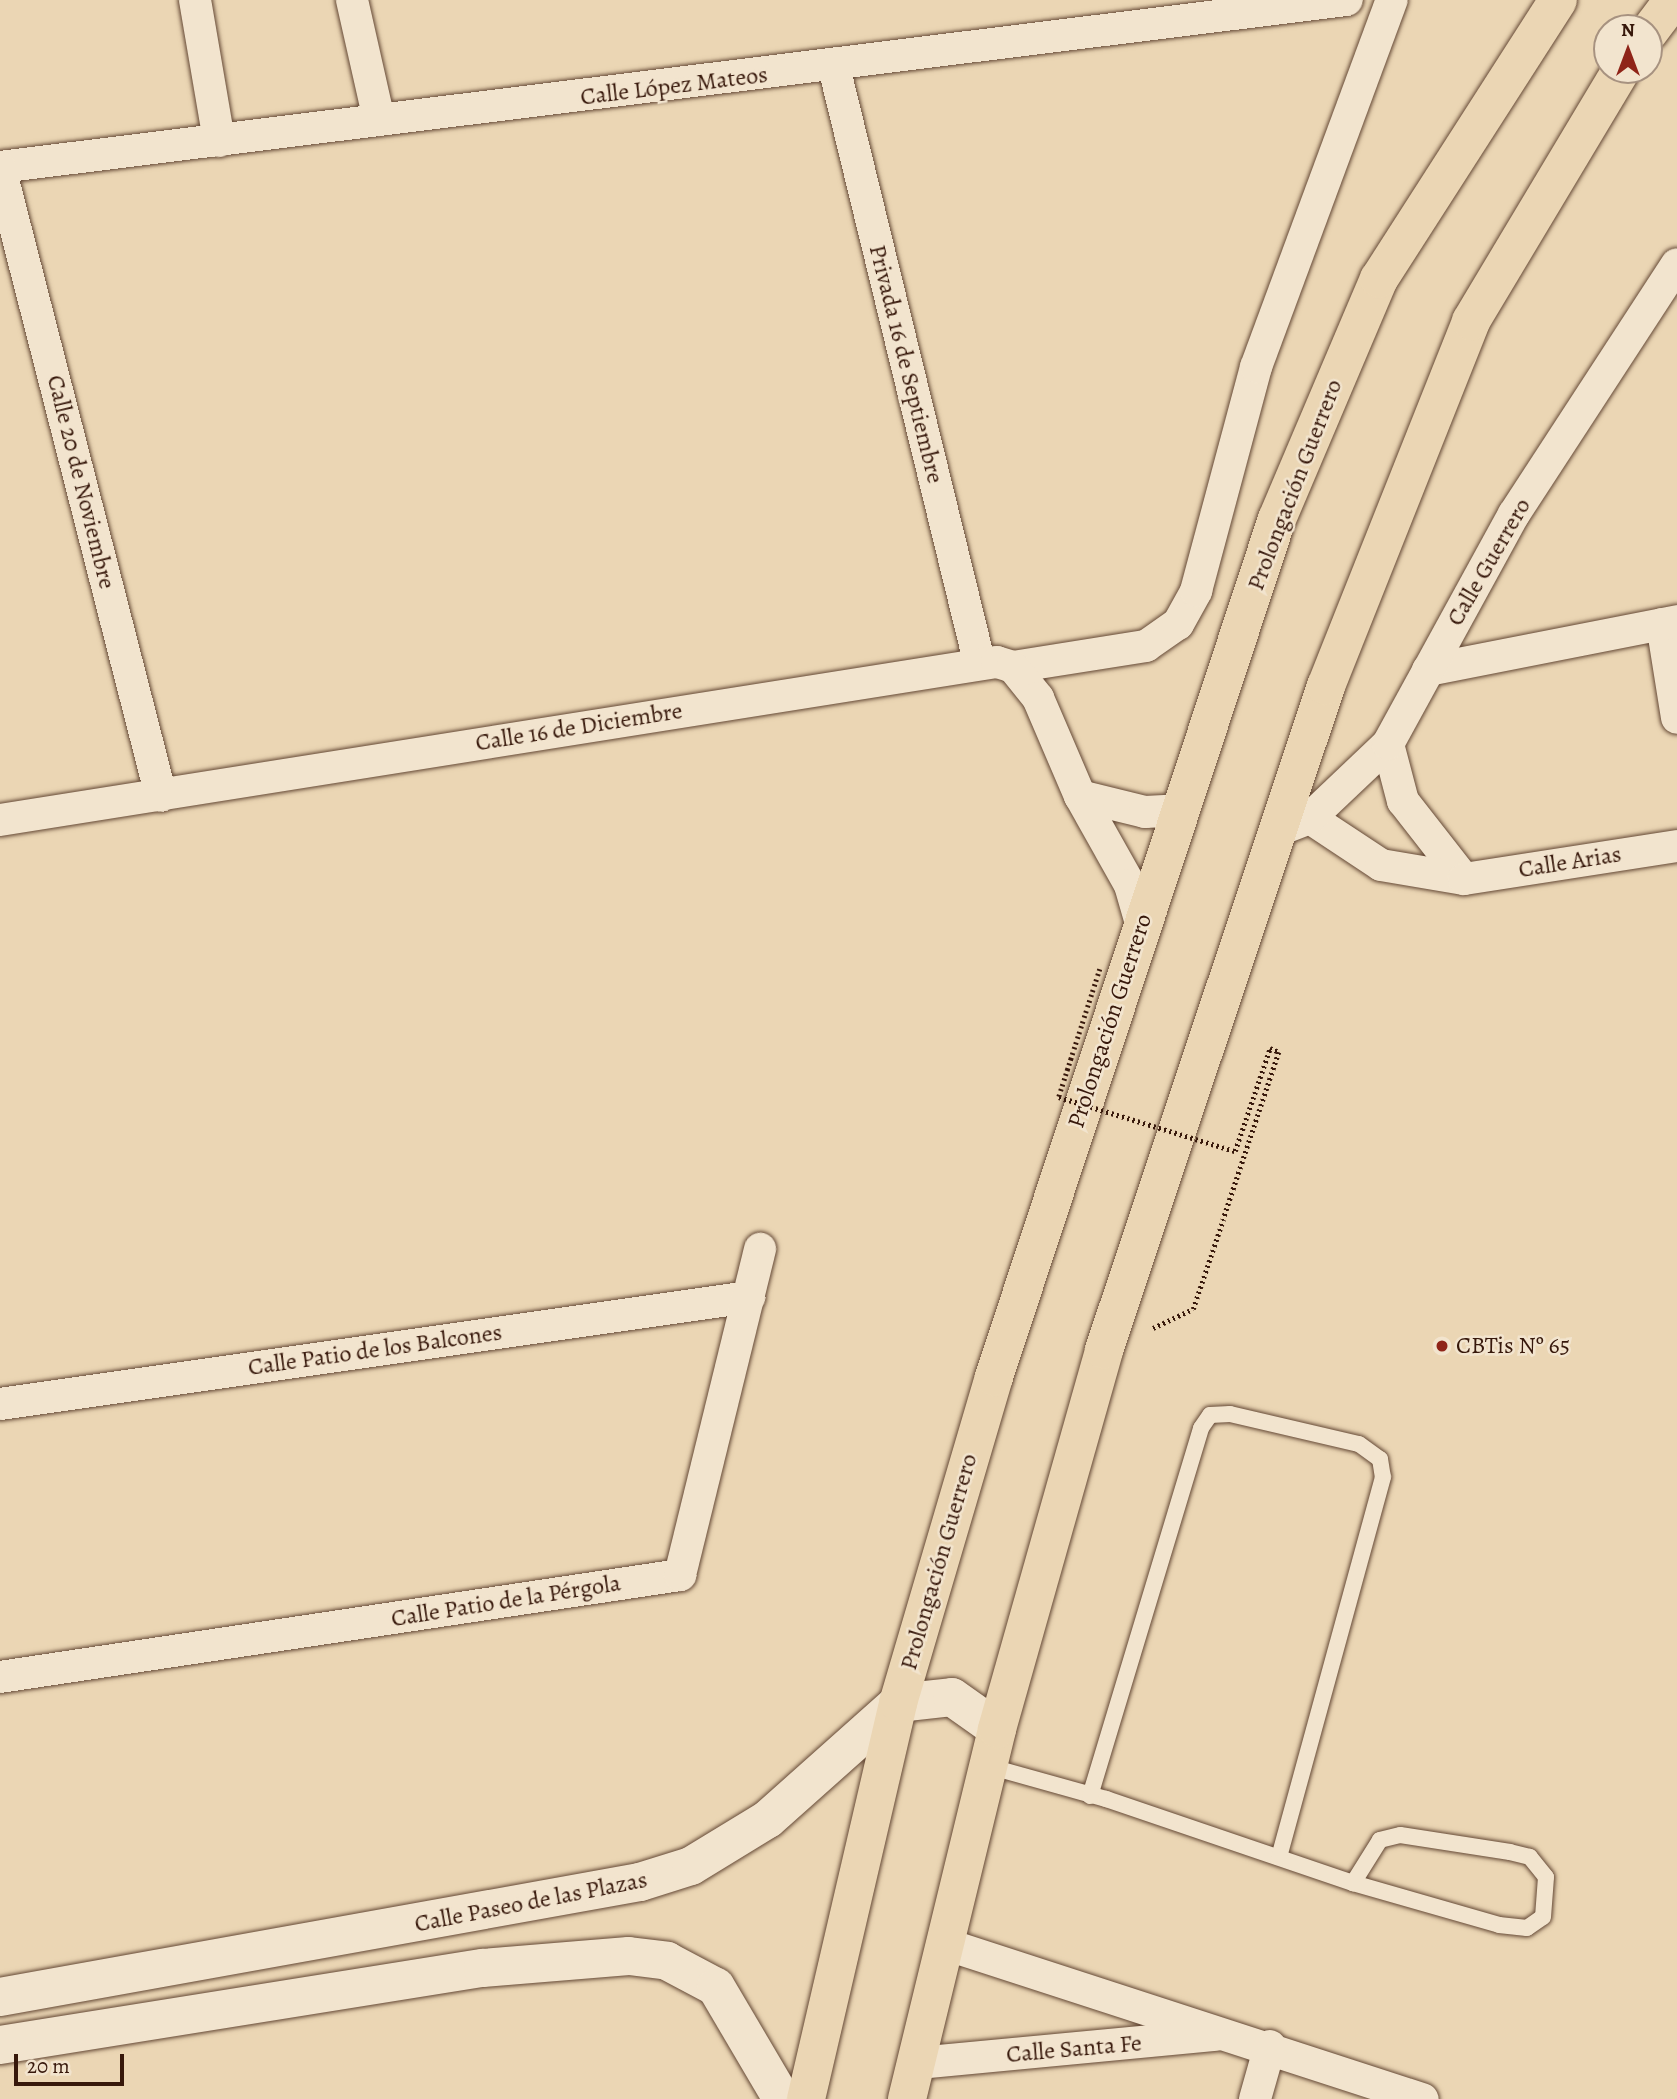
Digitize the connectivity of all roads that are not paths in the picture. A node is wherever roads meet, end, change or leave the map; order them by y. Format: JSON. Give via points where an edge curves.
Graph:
{"nodes":[{"id":1,"x":195,"y":0,"type":"edge"},
{"id":2,"x":352,"y":0,"type":"edge"},
{"id":3,"x":1347,"y":0,"type":"edge"},
{"id":4,"x":1392,"y":0,"type":"edge"},
{"id":5,"x":1558,"y":0,"type":"edge"},
{"id":6,"x":834,"y":67,"type":"junction"},
{"id":7,"x":1613,"y":84,"type":"edge"},
{"id":8,"x":379,"y":120,"type":"junction"},
{"id":9,"x":219,"y":141,"type":"junction"},
{"id":10,"x":0,"y":167,"type":"edge"},
{"id":11,"x":1677,"y":264,"type":"edge"},
{"id":12,"x":1670,"y":622,"type":"edge"},
{"id":13,"x":979,"y":662,"type":"junction"},
{"id":14,"x":1013,"y":667,"type":"junction"},
{"id":15,"x":1429,"y":670,"type":"junction"},
{"id":16,"x":1677,"y":718,"type":"edge"},
{"id":17,"x":1388,"y":744,"type":"junction"},
{"id":18,"x":161,"y":796,"type":"junction"},
{"id":19,"x":1080,"y":796,"type":"junction"},
{"id":20,"x":1180,"y":810,"type":"junction"},
{"id":21,"x":0,"y":820,"type":"edge"},
{"id":22,"x":1293,"y":825,"type":"junction"},
{"id":23,"x":1677,"y":846,"type":"edge"},
{"id":24,"x":1464,"y":879,"type":"junction"},
{"id":25,"x":1141,"y":923,"type":"junction"},
{"id":26,"x":760,"y":1249,"type":"dead end"},
{"id":27,"x":749,"y":1297,"type":"junction"},
{"id":28,"x":0,"y":1404,"type":"edge"},
{"id":29,"x":0,"y":1677,"type":"edge"},
{"id":30,"x":898,"y":1703,"type":"junction"},
{"id":31,"x":997,"y":1729,"type":"junction"},
{"id":32,"x":988,"y":1766,"type":"junction"},
{"id":33,"x":1090,"y":1796,"type":"junction"},
{"id":34,"x":1279,"y":1857,"type":"junction"},
{"id":35,"x":1353,"y":1883,"type":"junction"},
{"id":36,"x":948,"y":1945,"type":"junction"},
{"id":37,"x":0,"y":1997,"type":"edge"},
{"id":38,"x":1231,"y":2034,"type":"junction"},
{"id":39,"x":0,"y":2045,"type":"edge"},
{"id":40,"x":1270,"y":2046,"type":"junction"},
{"id":41,"x":918,"y":2063,"type":"junction"},
{"id":42,"x":782,"y":2099,"type":"edge"},
{"id":43,"x":806,"y":2099,"type":"edge"},
{"id":44,"x":907,"y":2099,"type":"edge"},
{"id":45,"x":1255,"y":2099,"type":"edge"},
{"id":46,"x":1423,"y":2099,"type":"edge"}],
"edges":[{"from":1,"to":9,"type":"street"},
{"from":2,"to":8,"type":"street"},
{"from":3,"to":6,"type":"street","name":"Calle López Mateos"},
{"from":4,"to":14,"type":"street","name":"Calle 16 de Diciembre","via":[[1256,367],[1196,591],[1178,624],[1146,646]]},
{"from":5,"to":20,"type":"main road","name":"Prolongación Guerrero","via":[[1379,279],[1277,519]]},
{"from":6,"to":8,"type":"street","name":"Calle López Mateos"},
{"from":6,"to":13,"type":"street","name":"Privada 16 de Septiembre"},
{"from":7,"to":22,"type":"main road","via":[[1471,321]]},
{"from":8,"to":9,"type":"street","name":"Calle López Mateos"},
{"from":9,"to":10,"type":"street","name":"Calle López Mateos"},
{"from":10,"to":18,"type":"street","name":"Calle 20 de Noviembre"},
{"from":11,"to":15,"type":"street","name":"Calle Guerrero","via":[[1514,514]]},
{"from":12,"to":15,"type":"street"},
{"from":12,"to":16,"type":"street"},
{"from":13,"to":14,"type":"street","name":"Calle 16 de Diciembre"},
{"from":13,"to":18,"type":"street","name":"Calle 16 de Diciembre"},
{"from":14,"to":19,"type":"street","via":[[1038,698]]},
{"from":15,"to":17,"type":"street","name":"Calle Guerrero"},
{"from":17,"to":22,"type":"street","name":"Calle Guerrero"},
{"from":17,"to":24,"type":"street","via":[[1403,801]]},
{"from":18,"to":21,"type":"street","name":"Calle 16 de Diciembre"},
{"from":19,"to":20,"type":"street","via":[[1145,812]]},
{"from":19,"to":25,"type":"street","via":[[1108,839]]},
{"from":20,"to":25,"type":"main road","name":"Prolongación Guerrero"},
{"from":22,"to":24,"type":"street","name":"Calle Arias","via":[[1381,865]]},
{"from":22,"to":31,"type":"main road","via":[[1104,1350]]},
{"from":23,"to":24,"type":"street","name":"Calle Arias"},
{"from":25,"to":30,"type":"main road","name":"Prolongación Guerrero","via":[[994,1377]]},
{"from":26,"to":27,"type":"street","name":"Calle Patio de la Pérgola"},
{"from":27,"to":28,"type":"street","name":"Calle Patio de los Balcones"},
{"from":27,"to":29,"type":"street","name":"Calle Patio de la Pérgola","via":[[680,1575]]},
{"from":30,"to":31,"type":"street","via":[[951,1697]]},
{"from":30,"to":37,"type":"street","name":"Calle Paseo de las Plazas","via":[[768,1819],[691,1866],[465,1917]]},
{"from":30,"to":43,"type":"main road","name":"Prolongación Guerrero"},
{"from":31,"to":32,"type":"main road"},
{"from":32,"to":33,"type":"lane"},
{"from":32,"to":36,"type":"main road"},
{"from":33,"to":34,"type":"lane"},
{"from":33,"to":34,"type":"lane","via":[[1200,1428],[1210,1415],[1230,1414],[1359,1444],[1380,1459],[1383,1477]]},
{"from":34,"to":35,"type":"lane"},
{"from":35,"to":35,"type":"lane","via":[[1380,1840],[1401,1836],[1530,1857],[1546,1877],[1543,1917],[1527,1928],[1499,1925]]},
{"from":36,"to":38,"type":"street","name":"Calle Santa Fe"},
{"from":36,"to":41,"type":"main road"},
{"from":38,"to":40,"type":"street","name":"Calle Santa Fe"},
{"from":38,"to":41,"type":"street","name":"Calle Santa Fe"},
{"from":39,"to":42,"type":"street","via":[[483,1968],[629,1956],[667,1961],[716,1987]]},
{"from":40,"to":45,"type":"street"},
{"from":40,"to":46,"type":"street","name":"Calle Santa Fe"},
{"from":41,"to":44,"type":"main road"}]}
